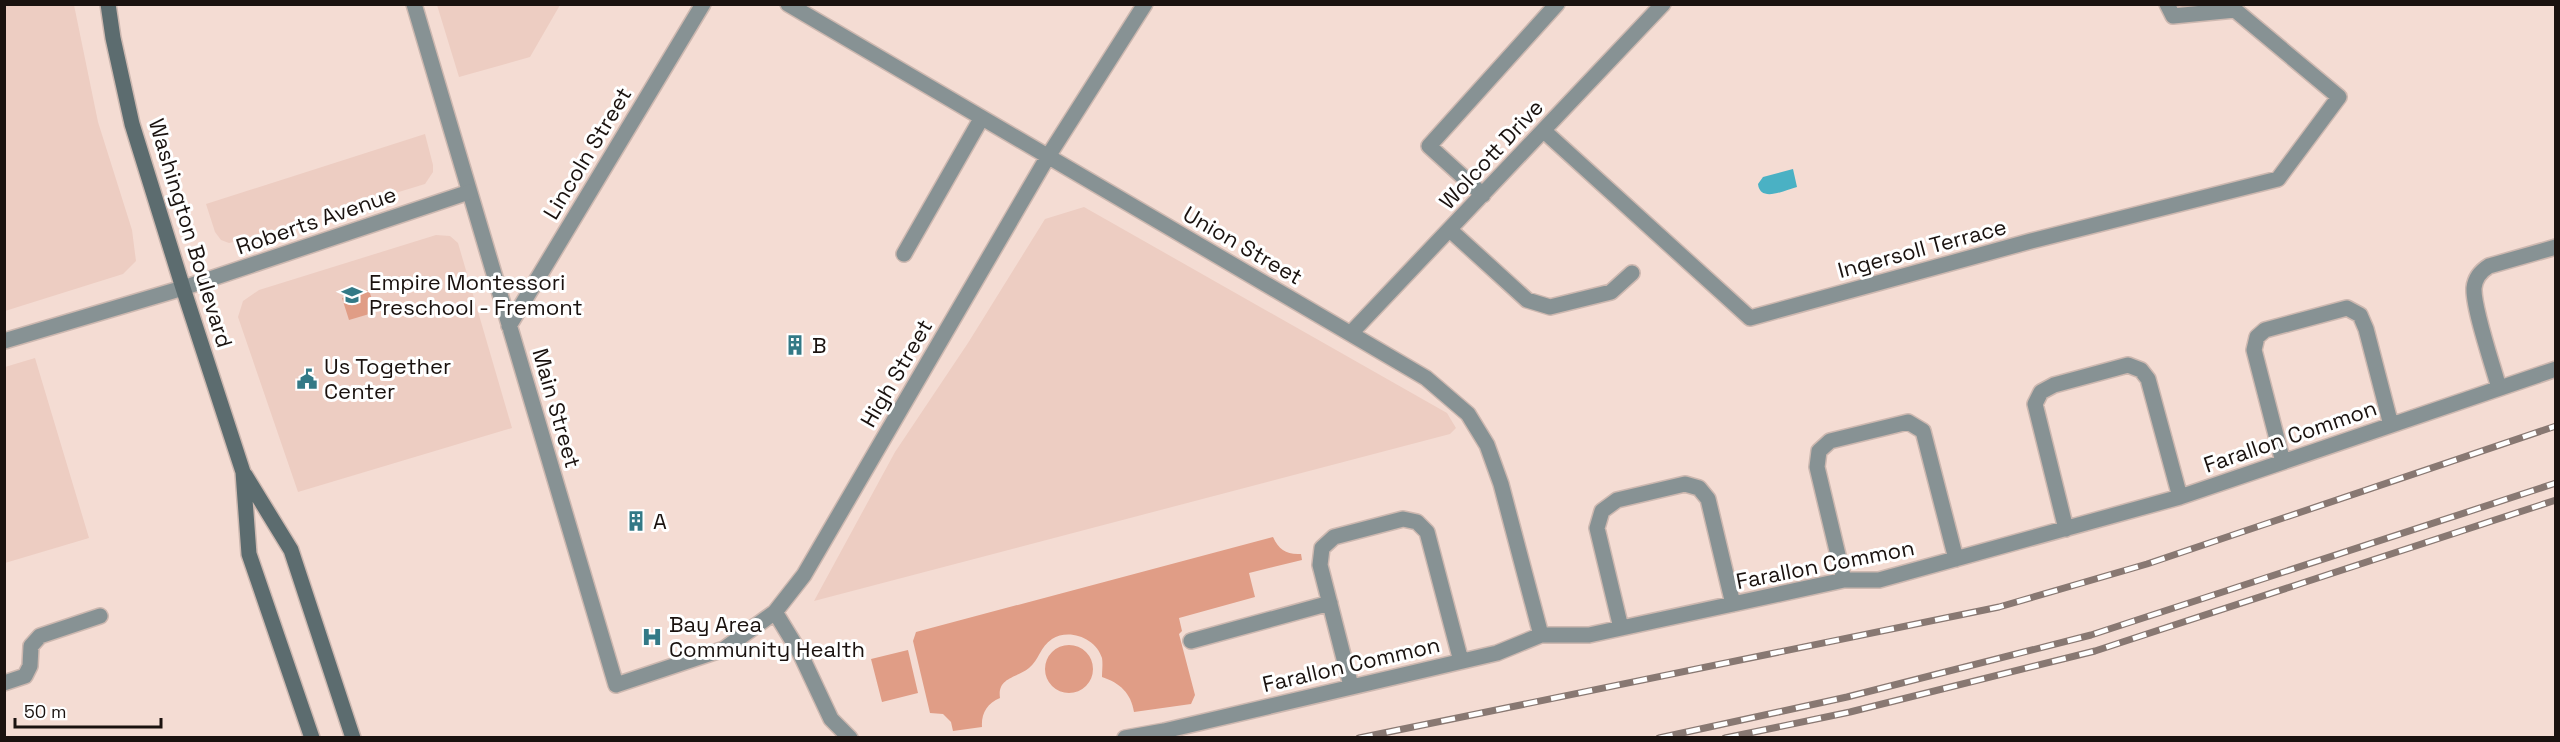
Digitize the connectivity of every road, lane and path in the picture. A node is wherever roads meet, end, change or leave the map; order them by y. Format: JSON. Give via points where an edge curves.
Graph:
{"nodes":[{"id":1,"x":108,"y":4,"type":"edge"},
{"id":2,"x":414,"y":4,"type":"edge"},
{"id":3,"x":703,"y":4,"type":"edge"},
{"id":4,"x":788,"y":4,"type":"edge"},
{"id":5,"x":1145,"y":4,"type":"edge"},
{"id":6,"x":1557,"y":4,"type":"edge"},
{"id":7,"x":2167,"y":4,"type":"edge"},
{"id":8,"x":1657,"y":6,"type":"edge"},
{"id":9,"x":981,"y":119,"type":"junction"},
{"id":10,"x":1544,"y":131,"type":"junction"},
{"id":11,"x":1047,"y":158,"type":"junction"},
{"id":12,"x":469,"y":192,"type":"junction"},
{"id":13,"x":1483,"y":195,"type":"junction"},
{"id":14,"x":1450,"y":230,"type":"junction"},
{"id":15,"x":2556,"y":247,"type":"edge"},
{"id":16,"x":904,"y":254,"type":"dead end"},
{"id":17,"x":1632,"y":273,"type":"dead end"},
{"id":18,"x":183,"y":288,"type":"junction"},
{"id":19,"x":509,"y":326,"type":"junction"},
{"id":20,"x":1351,"y":333,"type":"junction"},
{"id":21,"x":4,"y":341,"type":"edge"},
{"id":22,"x":2556,"y":369,"type":"edge"},
{"id":23,"x":2499,"y":388,"type":"junction"},
{"id":24,"x":2391,"y":425,"type":"junction"},
{"id":25,"x":2283,"y":462,"type":"junction"},
{"id":26,"x":243,"y":472,"type":"junction"},
{"id":27,"x":2180,"y":497,"type":"junction"},
{"id":28,"x":2067,"y":529,"type":"junction"},
{"id":29,"x":1956,"y":559,"type":"junction"},
{"id":30,"x":1844,"y":580,"type":"junction"},
{"id":31,"x":1330,"y":603,"type":"junction"},
{"id":32,"x":1733,"y":604,"type":"junction"},
{"id":33,"x":775,"y":612,"type":"junction"},
{"id":34,"x":100,"y":616,"type":"dead end"},
{"id":35,"x":1621,"y":628,"type":"junction"},
{"id":36,"x":1541,"y":635,"type":"junction"},
{"id":37,"x":1191,"y":641,"type":"dead end"},
{"id":38,"x":1461,"y":661,"type":"junction"},
{"id":39,"x":4,"y":683,"type":"edge"},
{"id":40,"x":616,"y":686,"type":"joint"},
{"id":41,"x":1351,"y":686,"type":"junction"},
{"id":42,"x":312,"y":738,"type":"edge"},
{"id":43,"x":353,"y":738,"type":"edge"},
{"id":44,"x":850,"y":738,"type":"edge"},
{"id":45,"x":1125,"y":738,"type":"edge"}],
"edges":[{"from":1,"to":18,"type":"main road","name":"Washington Boulevard","via":[[132,123]]},
{"from":2,"to":12,"type":"street","name":"Main Street"},
{"from":3,"to":19,"type":"street","name":"Lincoln Street"},
{"from":4,"to":9,"type":"street","name":"Union Street"},
{"from":5,"to":11,"type":"street","name":"High Street"},
{"from":6,"to":13,"type":"street","via":[[1429,146]]},
{"from":7,"to":10,"type":"street","name":"Ingersoll Terrace","via":[[2173,16],[2235,10],[2339,97],[2278,179],[1750,318]]},
{"from":8,"to":10,"type":"street","name":"Wolcott Drive"},
{"from":9,"to":11,"type":"street","name":"Union Street"},
{"from":9,"to":16,"type":"street"},
{"from":10,"to":13,"type":"street","name":"Wolcott Drive"},
{"from":11,"to":20,"type":"street","name":"Union Street"},
{"from":11,"to":33,"type":"street","name":"High Street","via":[[804,574]]},
{"from":12,"to":18,"type":"street","name":"Roberts Avenue"},
{"from":12,"to":19,"type":"street","name":"Main Street"},
{"from":13,"to":14,"type":"street","name":"Wolcott Drive"},
{"from":14,"to":17,"type":"street","via":[[1527,300],[1550,307],[1611,292]]},
{"from":14,"to":20,"type":"street","name":"Wolcott Drive"},
{"from":15,"to":23,"type":"street","via":[[2489,266],[2476,279],[2475,299]]},
{"from":18,"to":21,"type":"street","name":"Roberts Avenue"},
{"from":18,"to":26,"type":"main road","name":"Washington Boulevard"},
{"from":19,"to":40,"type":"street","name":"Main Street"},
{"from":20,"to":36,"type":"street","name":"Union Street","via":[[1426,378],[1468,414],[1487,445],[1501,484]]},
{"from":22,"to":23,"type":"street","name":"Farallon Common"},
{"from":23,"to":24,"type":"street","name":"Farallon Common"},
{"from":24,"to":25,"type":"street","name":"Farallon Common"},
{"from":24,"to":25,"type":"street","via":[[2360,315],[2347,308],[2265,330],[2257,337],[2254,350]]},
{"from":25,"to":27,"type":"street","name":"Farallon Common"},
{"from":26,"to":42,"type":"main road","name":"Washington Boulevard","via":[[249,554]]},
{"from":26,"to":43,"type":"main road","name":"Washington Boulevard","via":[[291,550]]},
{"from":27,"to":28,"type":"street","name":"Farallon Common"},
{"from":27,"to":28,"type":"street","via":[[2148,379],[2141,370],[2128,365],[2076,379],[2041,392],[2035,404]]},
{"from":28,"to":29,"type":"street","name":"Farallon Common"},
{"from":29,"to":30,"type":"street","name":"Farallon Common","via":[[1879,580]]},
{"from":29,"to":30,"type":"street","via":[[1923,431],[1908,422],[1830,441],[1819,451],[1817,467]]},
{"from":30,"to":32,"type":"street","name":"Farallon Common"},
{"from":31,"to":37,"type":"street"},
{"from":31,"to":38,"type":"street","via":[[1320,565],[1322,548],[1335,537],[1403,519],[1417,522],[1427,532]]},
{"from":31,"to":41,"type":"street"},
{"from":32,"to":35,"type":"street","name":"Farallon Common"},
{"from":32,"to":35,"type":"street","via":[[1708,499],[1699,488],[1685,484],[1617,500],[1602,512],[1597,528]]},
{"from":33,"to":40,"type":"street","name":"High Street","via":[[724,649]]},
{"from":33,"to":44,"type":"street","via":[[801,653],[831,719]]},
{"from":34,"to":39,"type":"street","via":[[40,636],[31,646],[26,676]]},
{"from":35,"to":36,"type":"street","name":"Farallon Common","via":[[1589,635]]},
{"from":36,"to":38,"type":"street","name":"Farallon Common","via":[[1497,653]]},
{"from":38,"to":41,"type":"street","name":"Farallon Common"},
{"from":41,"to":45,"type":"street","name":"Farallon Common"}]}
